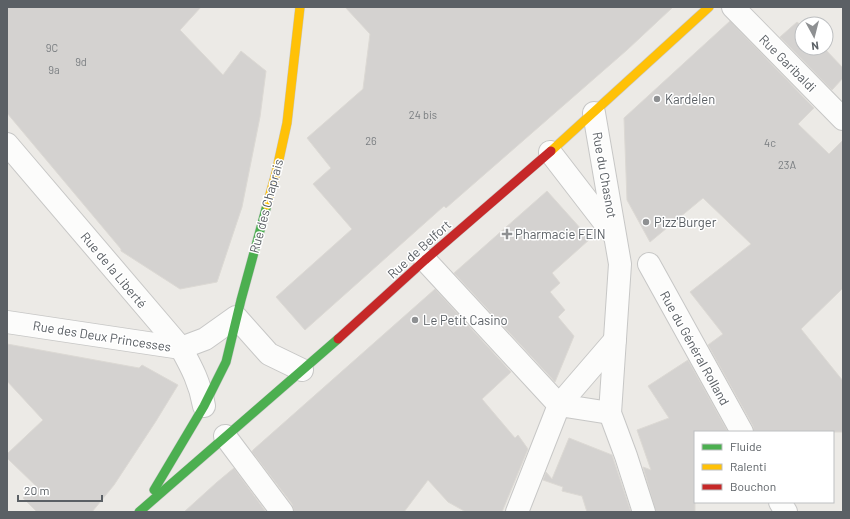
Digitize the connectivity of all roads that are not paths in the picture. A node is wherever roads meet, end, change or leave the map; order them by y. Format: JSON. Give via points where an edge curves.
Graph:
{"nodes":[{"id":1,"x":300,"y":7,"type":"edge"},
{"id":2,"x":709,"y":7,"type":"edge"},
{"id":3,"x":733,"y":7,"type":"edge"},
{"id":4,"x":594,"y":113,"type":"junction"},
{"id":5,"x":843,"y":119,"type":"edge"},
{"id":6,"x":7,"y":144,"type":"edge"},
{"id":7,"x":550,"y":152,"type":"junction"},
{"id":8,"x":616,"y":236,"type":"junction"},
{"id":9,"x":425,"y":260,"type":"junction"},
{"id":10,"x":649,"y":264,"type":"dead end"},
{"id":11,"x":236,"y":317,"type":"junction"},
{"id":12,"x":7,"y":322,"type":"edge"},
{"id":13,"x":615,"y":340,"type":"junction"},
{"id":14,"x":180,"y":348,"type":"junction"},
{"id":15,"x":302,"y":370,"type":"junction"},
{"id":16,"x":559,"y":405,"type":"junction"},
{"id":17,"x":204,"y":406,"type":"junction"},
{"id":18,"x":610,"y":413,"type":"junction"},
{"id":19,"x":741,"y":431,"type":"edge"},
{"id":20,"x":225,"y":436,"type":"junction"},
{"id":21,"x":781,"y":503,"type":"edge"},
{"id":22,"x":142,"y":509,"type":"edge"},
{"id":23,"x":282,"y":512,"type":"edge"},
{"id":24,"x":517,"y":512,"type":"edge"},
{"id":25,"x":644,"y":512,"type":"edge"},
{"id":26,"x":786,"y":512,"type":"edge"}],
"edges":[{"from":1,"to":11,"type":"main road","name":"Rue des Chaprais","via":[[286,123],[276,173]]},
{"from":2,"to":4,"type":"main road","name":"Rue de Belfort"},
{"from":3,"to":5,"type":"street","name":"Rue Garibaldi"},
{"from":4,"to":7,"type":"main road","name":"Rue de Belfort"},
{"from":4,"to":8,"type":"street","name":"Rue du Chasnot"},
{"from":6,"to":14,"type":"street","name":"Rue de la Liberté"},
{"from":7,"to":8,"type":"street","name":"Rue du Chasnot"},
{"from":7,"to":9,"type":"main road","name":"Rue de Belfort"},
{"from":8,"to":13,"type":"street","name":"Rue du Chasnot","via":[[620,264]]},
{"from":9,"to":15,"type":"main road","name":"Rue de Belfort"},
{"from":9,"to":16,"type":"street"},
{"from":10,"to":19,"type":"street","name":"Rue du Général Rolland"},
{"from":11,"to":14,"type":"street","name":"Rue des Deux Princesses","via":[[205,339]]},
{"from":11,"to":15,"type":"street","via":[[269,354]]},
{"from":11,"to":17,"type":"main road","name":"Rue de Belfort","via":[[226,362]]},
{"from":12,"to":14,"type":"street","name":"Rue des Deux Princesses"},
{"from":13,"to":16,"type":"street"},
{"from":13,"to":18,"type":"street","name":"Rue du Chasnot"},
{"from":14,"to":17,"type":"street","name":"Rue de la Liberté","via":[[198,382]]},
{"from":15,"to":20,"type":"main road","name":"Rue de Belfort"},
{"from":16,"to":18,"type":"street"},
{"from":16,"to":24,"type":"street"},
{"from":17,"to":22,"type":"main road","name":"Rue de Belfort"},
{"from":18,"to":25,"type":"street","name":"Rue du Chasnot"},
{"from":20,"to":22,"type":"main road","name":"Rue de Belfort"},
{"from":20,"to":23,"type":"street"},
{"from":21,"to":26,"type":"street"}]}
